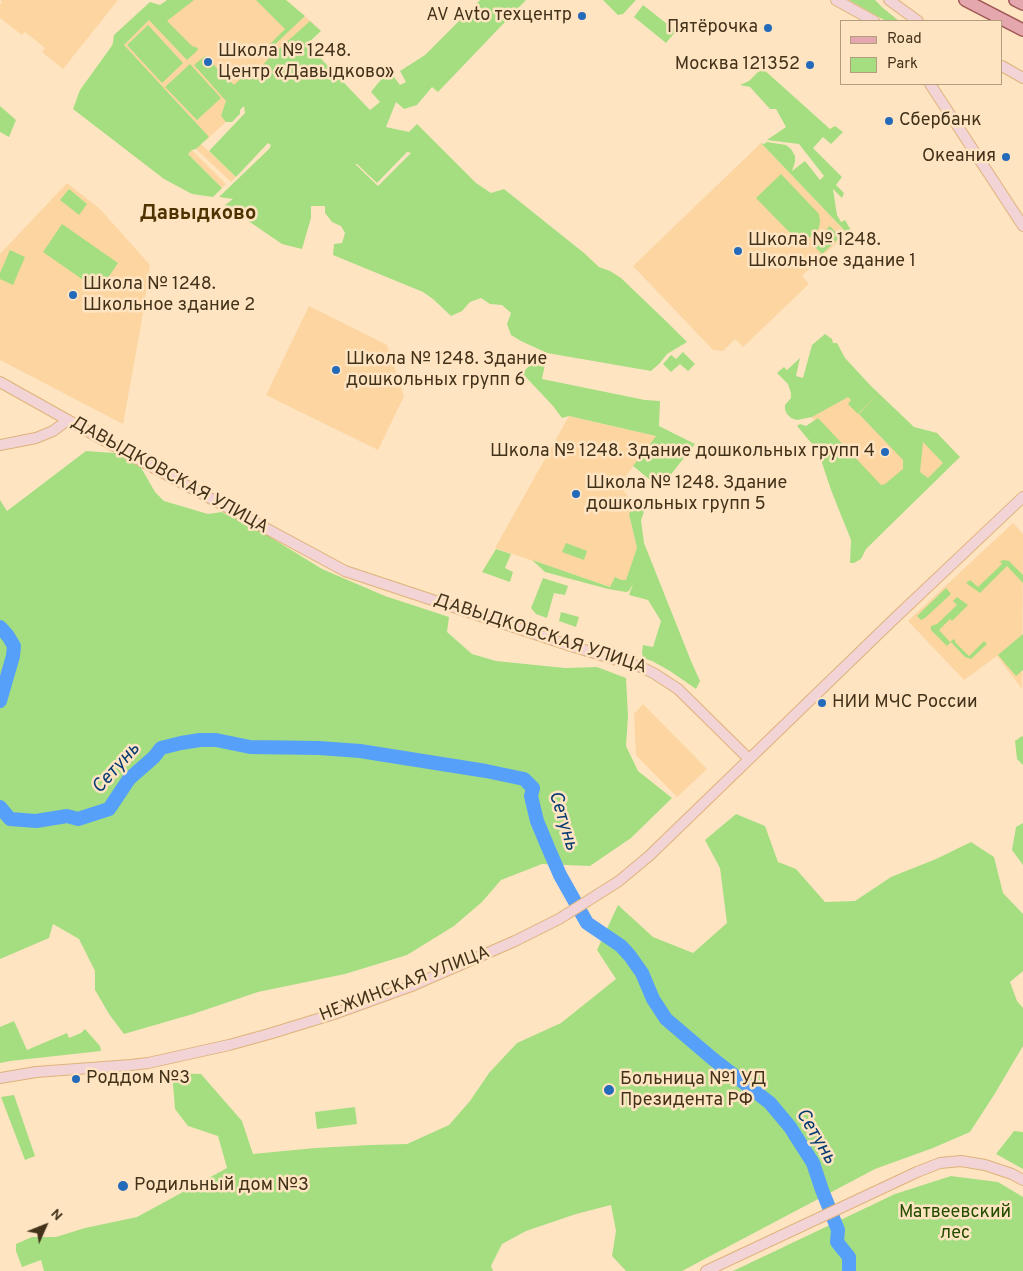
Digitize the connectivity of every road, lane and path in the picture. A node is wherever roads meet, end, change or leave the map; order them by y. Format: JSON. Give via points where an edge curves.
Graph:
{"nodes":[{"id":1,"x":836,"y":0,"type":"edge"},
{"id":2,"x":889,"y":0,"type":"edge"},
{"id":3,"x":964,"y":0,"type":"edge"},
{"id":4,"x":1015,"y":0,"type":"edge"},
{"id":5,"x":1023,"y":4,"type":"edge"},
{"id":6,"x":872,"y":20,"type":"edge"},
{"id":7,"x":917,"y":20,"type":"edge"},
{"id":8,"x":1023,"y":30,"type":"edge"},
{"id":9,"x":1003,"y":67,"type":"edge"},
{"id":10,"x":1023,"y":78,"type":"edge"},
{"id":11,"x":931,"y":85,"type":"edge"},
{"id":12,"x":1023,"y":226,"type":"edge"},
{"id":13,"x":0,"y":382,"type":"edge"},
{"id":14,"x":68,"y":420,"type":"junction"},
{"id":15,"x":0,"y":445,"type":"edge"},
{"id":16,"x":1023,"y":497,"type":"edge"},
{"id":17,"x":749,"y":759,"type":"junction"},
{"id":18,"x":0,"y":1078,"type":"edge"},
{"id":19,"x":1023,"y":1180,"type":"edge"},
{"id":20,"x":706,"y":1271,"type":"edge"}],
"edges":[{"from":1,"to":6,"type":"street"},
{"from":2,"to":7,"type":"street"},
{"from":3,"to":8,"type":"main road"},
{"from":4,"to":5,"type":"main road"},
{"from":9,"to":10,"type":"street"},
{"from":11,"to":12,"type":"street"},
{"from":13,"to":14,"type":"street","name":"ДАВЫДКОВСКАЯ УЛИЦА"},
{"from":14,"to":15,"type":"street","via":[[36,438]]},
{"from":14,"to":17,"type":"street","name":"ДАВЫДКОВСКАЯ УЛИЦА","via":[[345,571],[648,670],[678,689]]},
{"from":16,"to":17,"type":"street"},
{"from":17,"to":18,"type":"street","name":"НЕЖИНСКАЯ УЛИЦА","via":[[649,856],[598,894],[559,919],[515,941],[414,985],[269,1034],[148,1063]]},
{"from":19,"to":20,"type":"street","via":[[985,1165],[961,1161],[940,1164]]}]}
